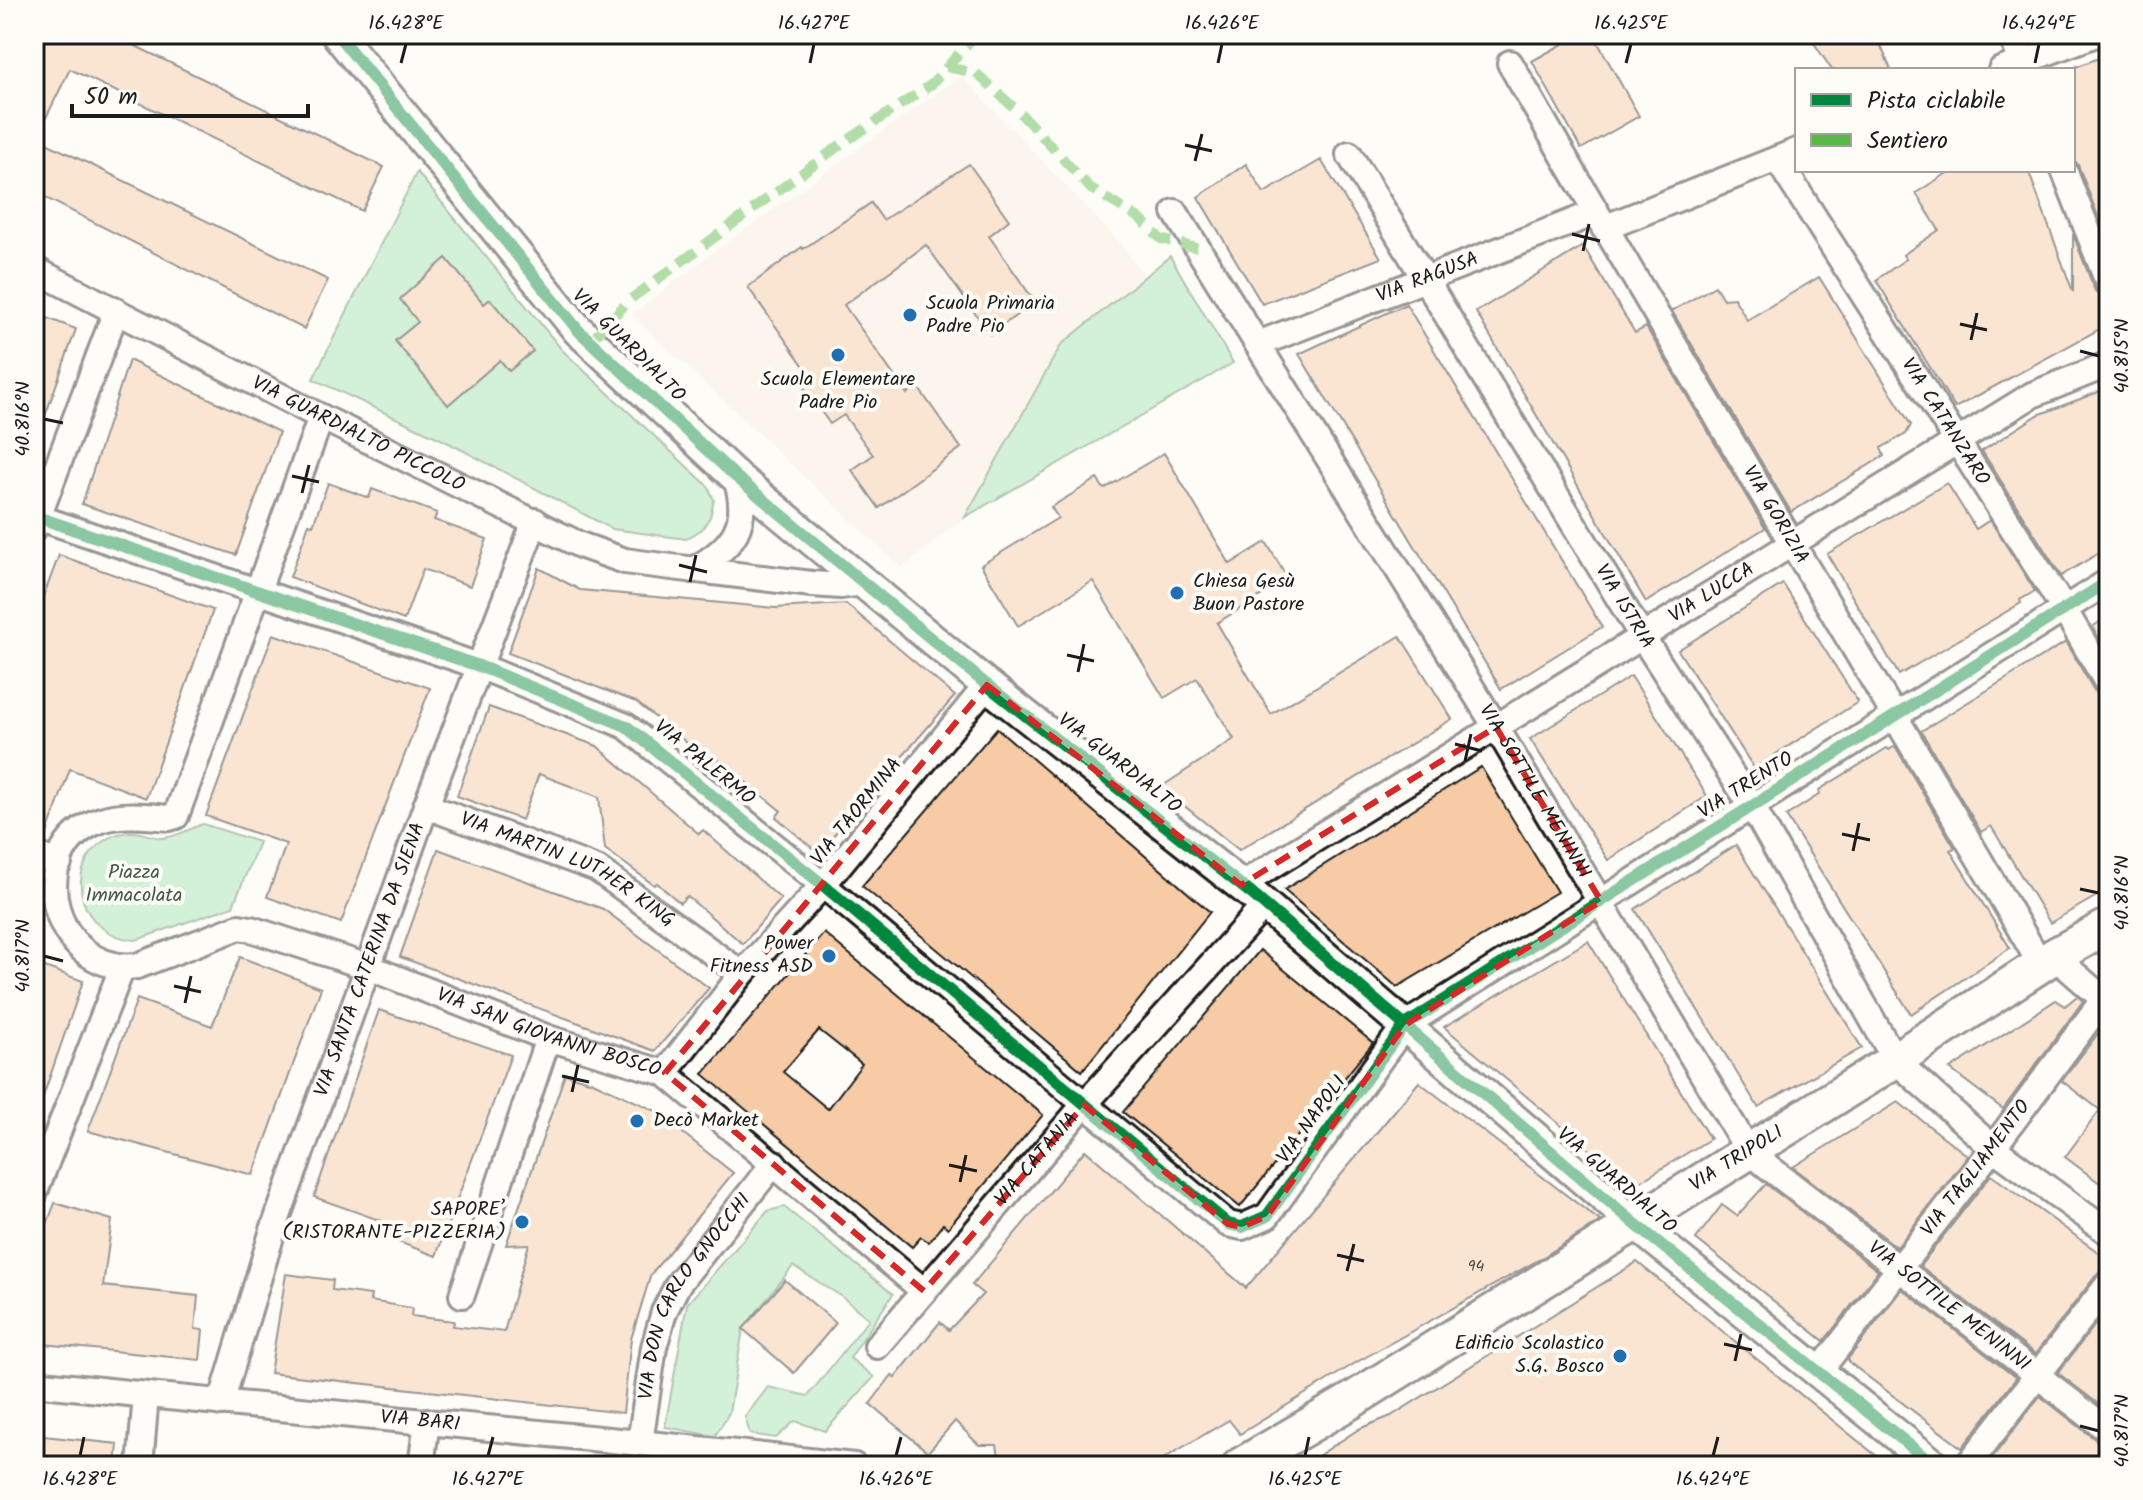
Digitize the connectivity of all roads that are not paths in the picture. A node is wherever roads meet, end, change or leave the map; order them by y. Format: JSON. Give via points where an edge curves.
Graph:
{"nodes":[{"id":1,"x":337,"y":34,"type":"edge"},
{"id":2,"x":2011,"y":34,"type":"edge"},
{"id":3,"x":2096,"y":34,"type":"edge"},
{"id":4,"x":1510,"y":63,"type":"dead end"},
{"id":5,"x":2016,"y":67,"type":"edge"},
{"id":6,"x":1349,"y":154,"type":"dead end"},
{"id":7,"x":1787,"y":155,"type":"edge"},
{"id":8,"x":1797,"y":172,"type":"edge"},
{"id":9,"x":2065,"y":172,"type":"edge"},
{"id":10,"x":1175,"y":212,"type":"dead end"},
{"id":11,"x":1600,"y":220,"type":"junction"},
{"id":12,"x":34,"y":269,"type":"edge"},
{"id":13,"x":1425,"y":278,"type":"junction"},
{"id":14,"x":2109,"y":285,"type":"edge"},
{"id":15,"x":116,"y":311,"type":"junction"},
{"id":16,"x":1258,"y":344,"type":"junction"},
{"id":17,"x":2109,"y":364,"type":"edge"},
{"id":18,"x":321,"y":417,"type":"junction"},
{"id":19,"x":1958,"y":443,"type":"junction"},
{"id":20,"x":735,"y":476,"type":"junction"},
{"id":21,"x":35,"y":520,"type":"edge"},
{"id":22,"x":535,"y":521,"type":"junction"},
{"id":23,"x":1794,"y":544,"type":"junction"},
{"id":24,"x":693,"y":570,"type":"junction"},
{"id":25,"x":2109,"y":581,"type":"edge"},
{"id":26,"x":862,"y":583,"type":"junction"},
{"id":27,"x":256,"y":592,"type":"junction"},
{"id":28,"x":2064,"y":609,"type":"junction"},
{"id":29,"x":1643,"y":638,"type":"junction"},
{"id":30,"x":479,"y":666,"type":"junction"},
{"id":31,"x":987,"y":685,"type":"junction"},
{"id":32,"x":2109,"y":686,"type":"edge"},
{"id":33,"x":1897,"y":715,"type":"junction"},
{"id":34,"x":1496,"y":727,"type":"junction"},
{"id":35,"x":426,"y":806,"type":"junction"},
{"id":36,"x":1752,"y":806,"type":"junction"},
{"id":37,"x":34,"y":854,"type":"edge"},
{"id":38,"x":59,"y":863,"type":"junction"},
{"id":39,"x":823,"y":885,"type":"junction"},
{"id":40,"x":1241,"y":885,"type":"junction"},
{"id":41,"x":1601,"y":901,"type":"junction"},
{"id":42,"x":1265,"y":905,"type":"junction"},
{"id":43,"x":2109,"y":926,"type":"edge"},
{"id":44,"x":2047,"y":961,"type":"junction"},
{"id":45,"x":368,"y":967,"type":"junction"},
{"id":46,"x":122,"y":968,"type":"junction"},
{"id":47,"x":742,"y":974,"type":"junction"},
{"id":48,"x":2106,"y":1002,"type":"edge"},
{"id":49,"x":1405,"y":1025,"type":"junction"},
{"id":50,"x":548,"y":1038,"type":"junction"},
{"id":51,"x":1895,"y":1060,"type":"junction"},
{"id":52,"x":665,"y":1073,"type":"junction"},
{"id":53,"x":1084,"y":1105,"type":"junction"},
{"id":54,"x":1993,"y":1148,"type":"junction"},
{"id":55,"x":1749,"y":1152,"type":"junction"},
{"id":56,"x":774,"y":1163,"type":"junction"},
{"id":57,"x":34,"y":1194,"type":"edge"},
{"id":58,"x":1633,"y":1223,"type":"junction"},
{"id":59,"x":1242,"y":1227,"type":"joint"},
{"id":60,"x":2109,"y":1233,"type":"edge"},
{"id":61,"x":1899,"y":1268,"type":"junction"},
{"id":62,"x":2109,"y":1283,"type":"edge"},
{"id":63,"x":924,"y":1291,"type":"junction"},
{"id":64,"x":462,"y":1295,"type":"dead end"},
{"id":65,"x":877,"y":1346,"type":"dead end"},
{"id":66,"x":1817,"y":1374,"type":"junction"},
{"id":67,"x":2038,"y":1374,"type":"junction"},
{"id":68,"x":34,"y":1383,"type":"edge"},
{"id":69,"x":146,"y":1395,"type":"junction"},
{"id":70,"x":221,"y":1403,"type":"junction"},
{"id":71,"x":427,"y":1421,"type":"junction"},
{"id":72,"x":2109,"y":1431,"type":"edge"},
{"id":73,"x":646,"y":1451,"type":"edge"},
{"id":74,"x":140,"y":1466,"type":"edge"},
{"id":75,"x":421,"y":1466,"type":"edge"},
{"id":76,"x":854,"y":1466,"type":"edge"},
{"id":77,"x":1240,"y":1466,"type":"edge"},
{"id":78,"x":1935,"y":1466,"type":"edge"},
{"id":79,"x":1967,"y":1466,"type":"edge"}],
"edges":[{"from":1,"to":20,"type":"street","name":"VIA GUARDIALTO","via":[[578,330]]},
{"from":2,"to":5,"type":"street"},
{"from":3,"to":5,"type":"street"},
{"from":4,"to":11,"type":"street","name":"VIA GORIZIA"},
{"from":6,"to":13,"type":"street","name":"VIA ISTRIA"},
{"from":7,"to":11,"type":"street","name":"VIA RAGUSA"},
{"from":8,"to":19,"type":"street","name":"VIA CATANZARO"},
{"from":9,"to":14,"type":"street"},
{"from":10,"to":16,"type":"street","name":"VIA SOTTILE MENINNI"},
{"from":11,"to":13,"type":"street","name":"VIA RAGUSA"},
{"from":11,"to":23,"type":"street","name":"VIA GORIZIA"},
{"from":12,"to":15,"type":"street","name":"VIA GUARDIALTO PICCOLO"},
{"from":13,"to":16,"type":"street","name":"VIA RAGUSA"},
{"from":13,"to":29,"type":"street","name":"VIA ISTRIA"},
{"from":15,"to":18,"type":"street","name":"VIA GUARDIALTO PICCOLO"},
{"from":15,"to":21,"type":"street"},
{"from":16,"to":34,"type":"street","name":"VIA SOTTILE MENINNI"},
{"from":17,"to":19,"type":"street","name":"VIA LUCCA","via":[[2032,395]]},
{"from":18,"to":22,"type":"street","name":"VIA GUARDIALTO PICCOLO"},
{"from":18,"to":27,"type":"street"},
{"from":19,"to":23,"type":"street","name":"VIA LUCCA"},
{"from":19,"to":28,"type":"street","name":"VIA CATANZARO"},
{"from":20,"to":24,"type":"street","via":[[742,496],[735,534],[719,555]]},
{"from":20,"to":26,"type":"street","name":"VIA GUARDIALTO"},
{"from":21,"to":27,"type":"street","name":"VIA PALERMO"},
{"from":22,"to":24,"type":"street","name":"VIA GUARDIALTO PICCOLO","via":[[625,561]]},
{"from":22,"to":30,"type":"street","name":"VIA SANTA CATERINA DA SIENA"},
{"from":23,"to":29,"type":"street","name":"VIA LUCCA"},
{"from":23,"to":33,"type":"street","name":"VIA GORIZIA"},
{"from":24,"to":26,"type":"street","name":"VIA GUARDIALTO PICCOLO","via":[[812,584]]},
{"from":25,"to":28,"type":"street","name":"VIA TRENTO"},
{"from":26,"to":31,"type":"street","name":"VIA GUARDIALTO"},
{"from":27,"to":30,"type":"street","name":"VIA PALERMO"},
{"from":27,"to":38,"type":"street","via":[[176,816],[99,821],[80,831]]},
{"from":28,"to":32,"type":"street","name":"VIA CATANZARO"},
{"from":28,"to":33,"type":"street","name":"VIA TRENTO"},
{"from":29,"to":34,"type":"street","name":"VIA LUCCA"},
{"from":29,"to":36,"type":"street","name":"VIA ISTRIA"},
{"from":30,"to":35,"type":"street","name":"VIA SANTA CATERINA DA SIENA"},
{"from":30,"to":39,"type":"street","name":"VIA PALERMO","via":[[626,726]]},
{"from":31,"to":39,"type":"street","name":"VIA TAORMINA"},
{"from":31,"to":40,"type":"street","name":"VIA GUARDIALTO"},
{"from":33,"to":36,"type":"street","name":"VIA TRENTO"},
{"from":33,"to":44,"type":"street","name":"VIA GORIZIA"},
{"from":34,"to":40,"type":"street","name":"VIA LUCCA"},
{"from":34,"to":41,"type":"street","name":"VIA SOTTILE MENINNI"},
{"from":35,"to":45,"type":"street","name":"VIA SANTA CATERINA DA SIENA"},
{"from":35,"to":47,"type":"street","name":"VIA MARTIN LUTHER KING","via":[[597,869]]},
{"from":36,"to":41,"type":"street","name":"VIA TRENTO"},
{"from":36,"to":51,"type":"street","name":"VIA ISTRIA"},
{"from":37,"to":38,"type":"street"},
{"from":38,"to":46,"type":"street","via":[[54,884],[62,925],[93,958]]},
{"from":39,"to":47,"type":"street","name":"VIA TAORMINA"},
{"from":39,"to":53,"type":"street","name":"VIA PALERMO"},
{"from":40,"to":42,"type":"street","name":"VIA GUARDIALTO"},
{"from":41,"to":49,"type":"street","name":"VIA TRENTO"},
{"from":41,"to":55,"type":"street","name":"VIA SOTTILE MENINNI"},
{"from":42,"to":49,"type":"street","name":"VIA GUARDIALTO"},
{"from":42,"to":53,"type":"street","name":"VIA CATANIA"},
{"from":43,"to":44,"type":"main road","name":"VIA TRIPOLI"},
{"from":44,"to":48,"type":"street","name":"VIA GORIZIA"},
{"from":44,"to":51,"type":"main road","name":"VIA TRIPOLI"},
{"from":45,"to":46,"type":"street","name":"VIA SAN GIOVANNI BOSCO","via":[[239,927]]},
{"from":45,"to":50,"type":"street","name":"VIA SAN GIOVANNI BOSCO"},
{"from":45,"to":70,"type":"street","name":"VIA SANTA CATERINA DA SIENA","via":[[273,1230]]},
{"from":46,"to":57,"type":"street"},
{"from":47,"to":52,"type":"street","name":"VIA TAORMINA"},
{"from":48,"to":54,"type":"street","name":"VIA TAGLIAMENTO"},
{"from":49,"to":58,"type":"street","name":"VIA GUARDIALTO"},
{"from":49,"to":59,"type":"street","name":"VIA NAPOLI","via":[[1267,1216]]},
{"from":50,"to":52,"type":"street","name":"VIA SAN GIOVANNI BOSCO"},
{"from":50,"to":64,"type":"street"},
{"from":51,"to":54,"type":"street","name":"VIA ISTRIA"},
{"from":51,"to":55,"type":"main road","name":"VIA TRIPOLI"},
{"from":52,"to":56,"type":"street","name":"VIA SAN GIOVANNI BOSCO"},
{"from":53,"to":59,"type":"street","name":"VIA PALERMO","via":[[1228,1224]]},
{"from":53,"to":63,"type":"street","name":"VIA CATANIA"},
{"from":54,"to":60,"type":"street","name":"VIA ISTRIA"},
{"from":54,"to":61,"type":"street","name":"VIA TAGLIAMENTO"},
{"from":55,"to":58,"type":"main road","name":"VIA TRIPOLI"},
{"from":55,"to":61,"type":"street","name":"VIA SOTTILE MENINNI"},
{"from":56,"to":63,"type":"street","name":"VIA SAN GIOVANNI BOSCO"},
{"from":56,"to":73,"type":"street","name":"VIA DON CARLO GNOCCHI","via":[[678,1284],[664,1312],[654,1347]]},
{"from":58,"to":66,"type":"street","name":"VIA GUARDIALTO"},
{"from":58,"to":77,"type":"main road","name":"VIA TRIPOLI"},
{"from":61,"to":66,"type":"street","name":"VIA TAGLIAMENTO"},
{"from":61,"to":67,"type":"street","name":"VIA SOTTILE MENINNI"},
{"from":62,"to":67,"type":"street"},
{"from":63,"to":65,"type":"street","name":"VIA CATANIA"},
{"from":66,"to":78,"type":"street","name":"VIA GUARDIALTO"},
{"from":67,"to":72,"type":"street","name":"VIA SOTTILE MENINNI"},
{"from":67,"to":79,"type":"street"},
{"from":68,"to":69,"type":"street","name":"VIA BARI"},
{"from":69,"to":70,"type":"street","name":"VIA BARI"},
{"from":69,"to":74,"type":"street"},
{"from":70,"to":71,"type":"street","name":"VIA BARI"},
{"from":71,"to":73,"type":"street","name":"VIA BARI"},
{"from":71,"to":75,"type":"street"},
{"from":73,"to":76,"type":"street","name":"VIA BARI"}]}
